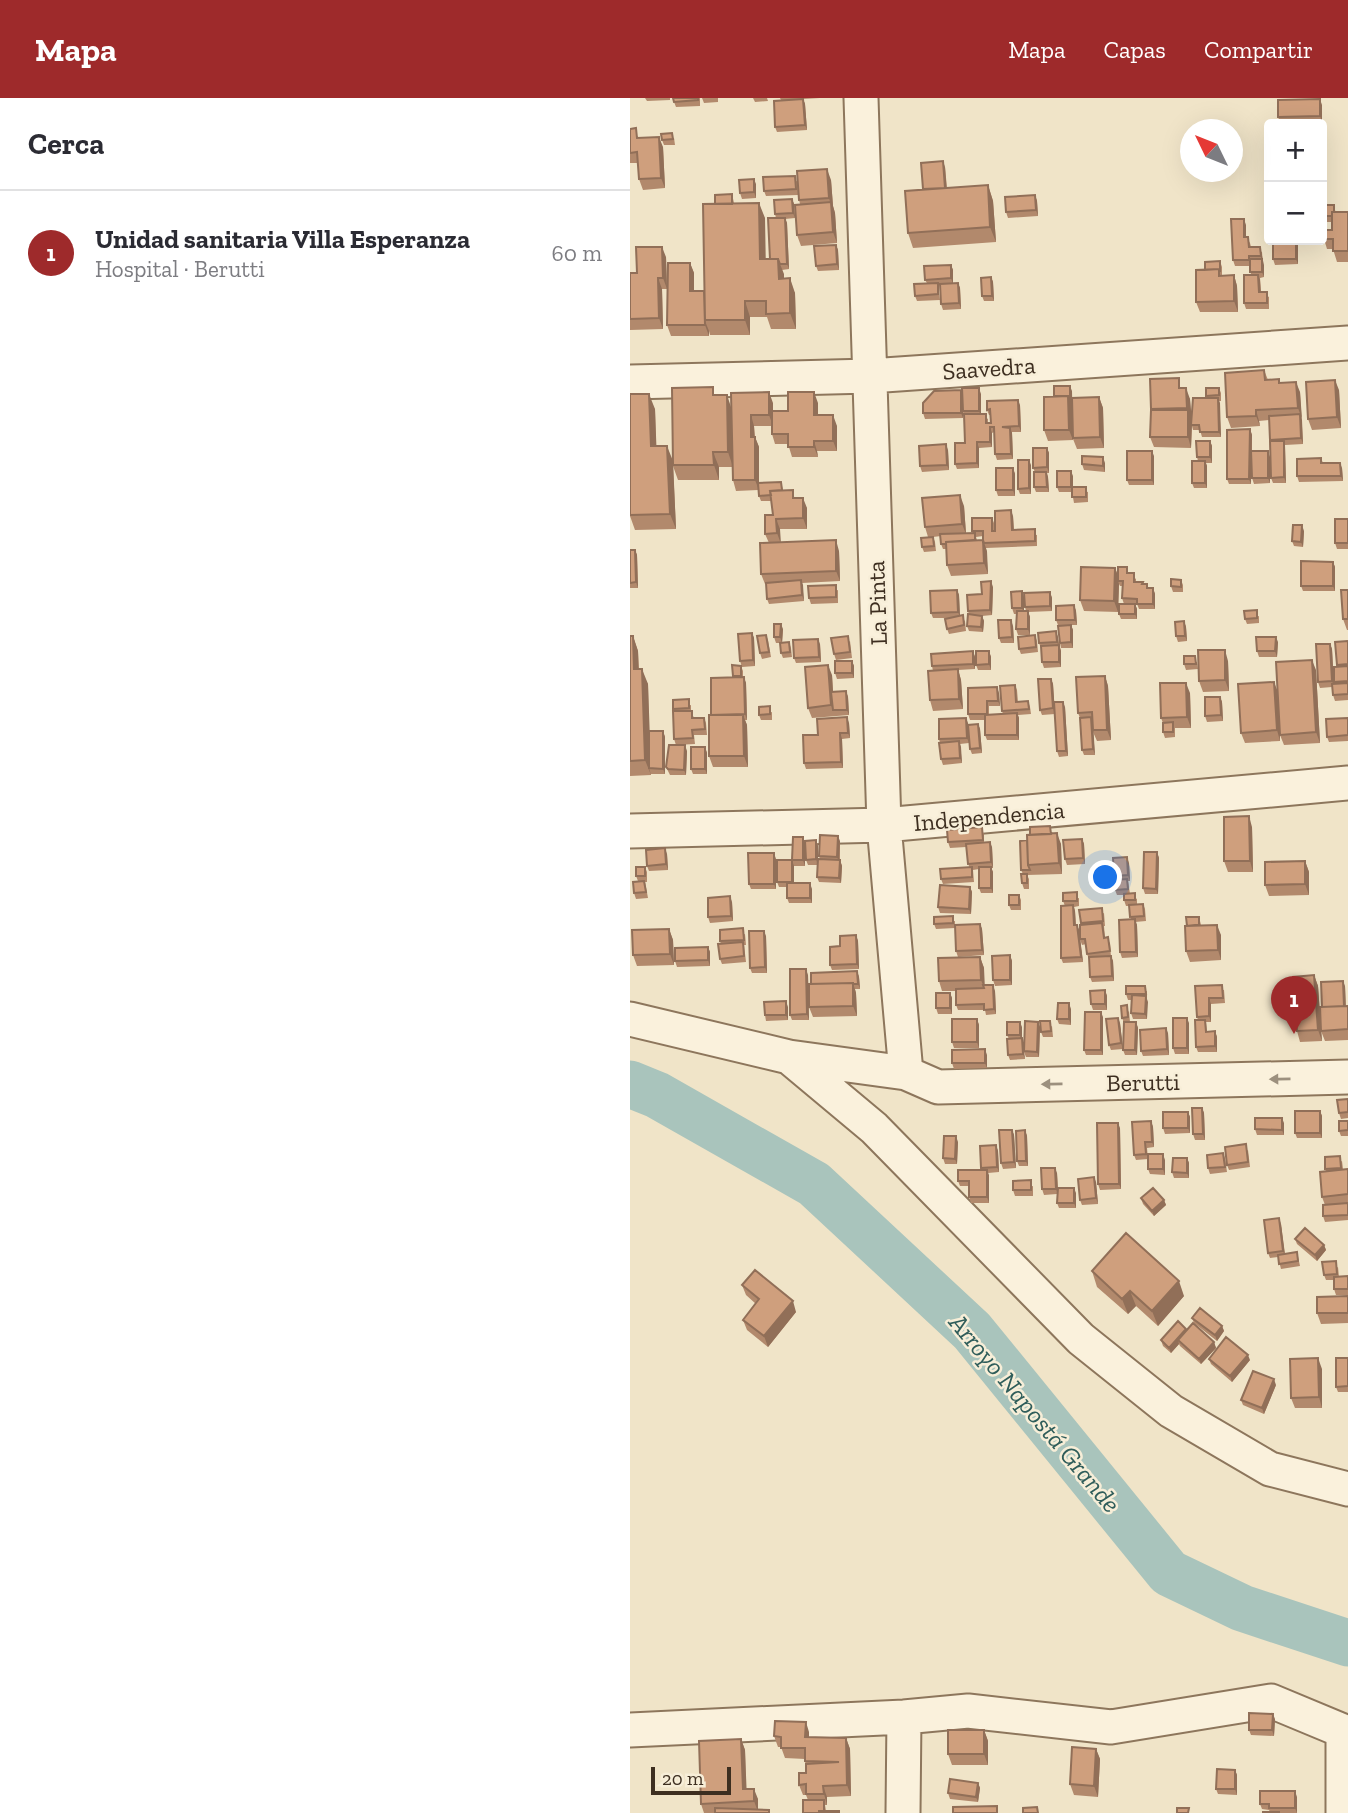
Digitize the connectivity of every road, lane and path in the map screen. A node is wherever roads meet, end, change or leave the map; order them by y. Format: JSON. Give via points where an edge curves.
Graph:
{"nodes":[{"id":1,"x":861,"y":98,"type":"edge"},
{"id":2,"x":1348,"y":343,"type":"edge"},
{"id":3,"x":870,"y":376,"type":"junction"},
{"id":4,"x":630,"y":382,"type":"edge"},
{"id":5,"x":1348,"y":783,"type":"edge"},
{"id":6,"x":884,"y":825,"type":"junction"},
{"id":7,"x":630,"y":831,"type":"edge"},
{"id":8,"x":630,"y":1019,"type":"edge"},
{"id":9,"x":789,"y":1057,"type":"junction"},
{"id":10,"x":906,"y":1073,"type":"junction"},
{"id":11,"x":1348,"y":1077,"type":"edge"},
{"id":12,"x":1348,"y":1489,"type":"edge"},
{"id":13,"x":904,"y":1717,"type":"junction"},
{"id":14,"x":630,"y":1730,"type":"edge"},
{"id":15,"x":1346,"y":1733,"type":"edge"},
{"id":16,"x":903,"y":1813,"type":"edge"},
{"id":17,"x":1343,"y":1813,"type":"edge"}],
"edges":[{"from":1,"to":3,"type":"street","name":"La Pinta"},
{"from":2,"to":3,"type":"street","name":"Saavedra"},
{"from":3,"to":4,"type":"street","name":"Saavedra"},
{"from":3,"to":6,"type":"street","name":"La Pinta"},
{"from":5,"to":6,"type":"street","name":"Independencia"},
{"from":6,"to":7,"type":"street","name":"Independencia"},
{"from":6,"to":10,"type":"street","name":"La Pinta"},
{"from":8,"to":9,"type":"street"},
{"from":9,"to":10,"type":"street"},
{"from":9,"to":12,"type":"street","via":[[874,1128],[1081,1339],[1171,1411],[1270,1469]]},
{"from":11,"to":10,"type":"street","name":"Berutti","one_way":true,"via":[[938,1087]]},
{"from":13,"to":14,"type":"street"},
{"from":13,"to":15,"type":"street","via":[[968,1710],[1111,1727],[1271,1701]]},
{"from":13,"to":16,"type":"street"},
{"from":15,"to":17,"type":"street"}]}
